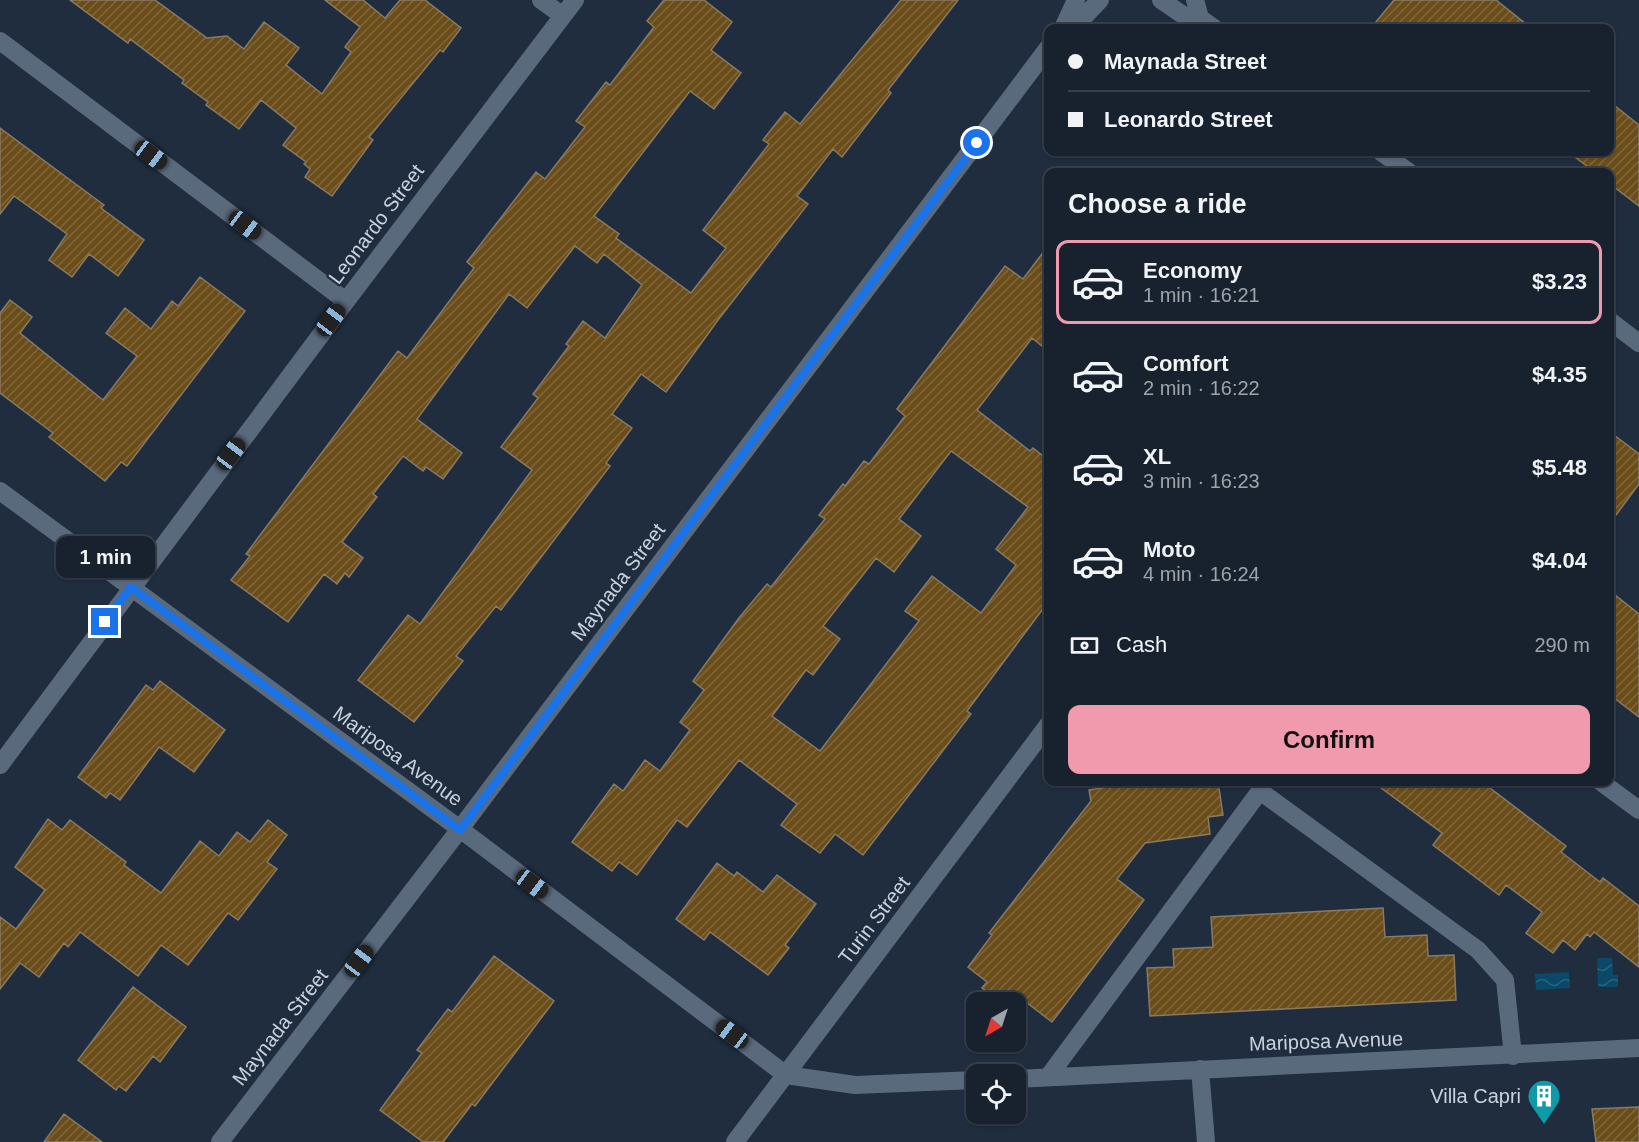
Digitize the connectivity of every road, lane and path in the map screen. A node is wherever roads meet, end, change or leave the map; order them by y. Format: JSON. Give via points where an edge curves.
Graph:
{"nodes":[{"id":1,"x":541,"y":0,"type":"edge"},
{"id":2,"x":575,"y":0,"type":"edge"},
{"id":3,"x":1076,"y":0,"type":"edge"},
{"id":4,"x":1101,"y":0,"type":"edge"},
{"id":5,"x":1161,"y":0,"type":"edge"},
{"id":6,"x":1203,"y":15,"type":"edge"},
{"id":7,"x":563,"y":16,"type":"junction"},
{"id":8,"x":1065,"y":24,"type":"edge"},
{"id":9,"x":1073,"y":24,"type":"edge"},
{"id":10,"x":0,"y":41,"type":"edge"},
{"id":11,"x":1044,"y":53,"type":"edge"},
{"id":12,"x":1387,"y":156,"type":"edge"},
{"id":13,"x":1403,"y":168,"type":"edge"},
{"id":14,"x":346,"y":301,"type":"junction"},
{"id":15,"x":1614,"y":324,"type":"edge"},
{"id":16,"x":1639,"y":343,"type":"edge"},
{"id":17,"x":0,"y":491,"type":"edge"},
{"id":18,"x":131,"y":587,"type":"junction"},
{"id":19,"x":1044,"y":730,"type":"edge"},
{"id":20,"x":0,"y":765,"type":"edge"},
{"id":21,"x":1606,"y":786,"type":"edge"},
{"id":22,"x":1639,"y":810,"type":"edge"},
{"id":23,"x":460,"y":830,"type":"junction"},
{"id":24,"x":1639,"y":1048,"type":"edge"},
{"id":25,"x":1513,"y":1056,"type":"junction"},
{"id":26,"x":1200,"y":1069,"type":"junction"},
{"id":27,"x":786,"y":1075,"type":"junction"},
{"id":28,"x":1048,"y":1077,"type":"junction"},
{"id":29,"x":1026,"y":1078,"type":"edge"},
{"id":30,"x":966,"y":1080,"type":"edge"},
{"id":31,"x":220,"y":1142,"type":"edge"},
{"id":32,"x":735,"y":1142,"type":"edge"},
{"id":33,"x":1206,"y":1142,"type":"edge"}],
"edges":[{"from":1,"to":7,"type":"street"},
{"from":2,"to":7,"type":"street","name":"Leonardo Street"},
{"from":3,"to":8,"type":"street"},
{"from":4,"to":9,"type":"street"},
{"from":5,"to":6,"type":"street","via":[[1183,15]]},
{"from":7,"to":14,"type":"street","name":"Leonardo Street"},
{"from":10,"to":14,"type":"street"},
{"from":11,"to":23,"type":"street","name":"Maynada Street"},
{"from":12,"to":13,"type":"street"},
{"from":14,"to":18,"type":"street","name":"Leonardo Street"},
{"from":15,"to":16,"type":"street"},
{"from":17,"to":18,"type":"street","name":"Mariposa Avenue"},
{"from":18,"to":20,"type":"street","name":"Leonardo Street"},
{"from":18,"to":23,"type":"street","name":"Mariposa Avenue"},
{"from":19,"to":27,"type":"street","name":"Turin Street"},
{"from":21,"to":22,"type":"street"},
{"from":23,"to":27,"type":"street","name":"Mariposa Avenue"},
{"from":23,"to":31,"type":"street","name":"Maynada Street"},
{"from":24,"to":25,"type":"street","name":"Mariposa Avenue"},
{"from":25,"to":26,"type":"street","name":"Mariposa Avenue"},
{"from":25,"to":28,"type":"street","via":[[1505,980],[1478,950],[1260,791]]},
{"from":26,"to":28,"type":"street","name":"Mariposa Avenue"},
{"from":26,"to":33,"type":"street"},
{"from":27,"to":30,"type":"street","name":"Mariposa Avenue","via":[[855,1085]]},
{"from":27,"to":32,"type":"street","name":"Turin Street"},
{"from":28,"to":29,"type":"street","name":"Mariposa Avenue"}]}
